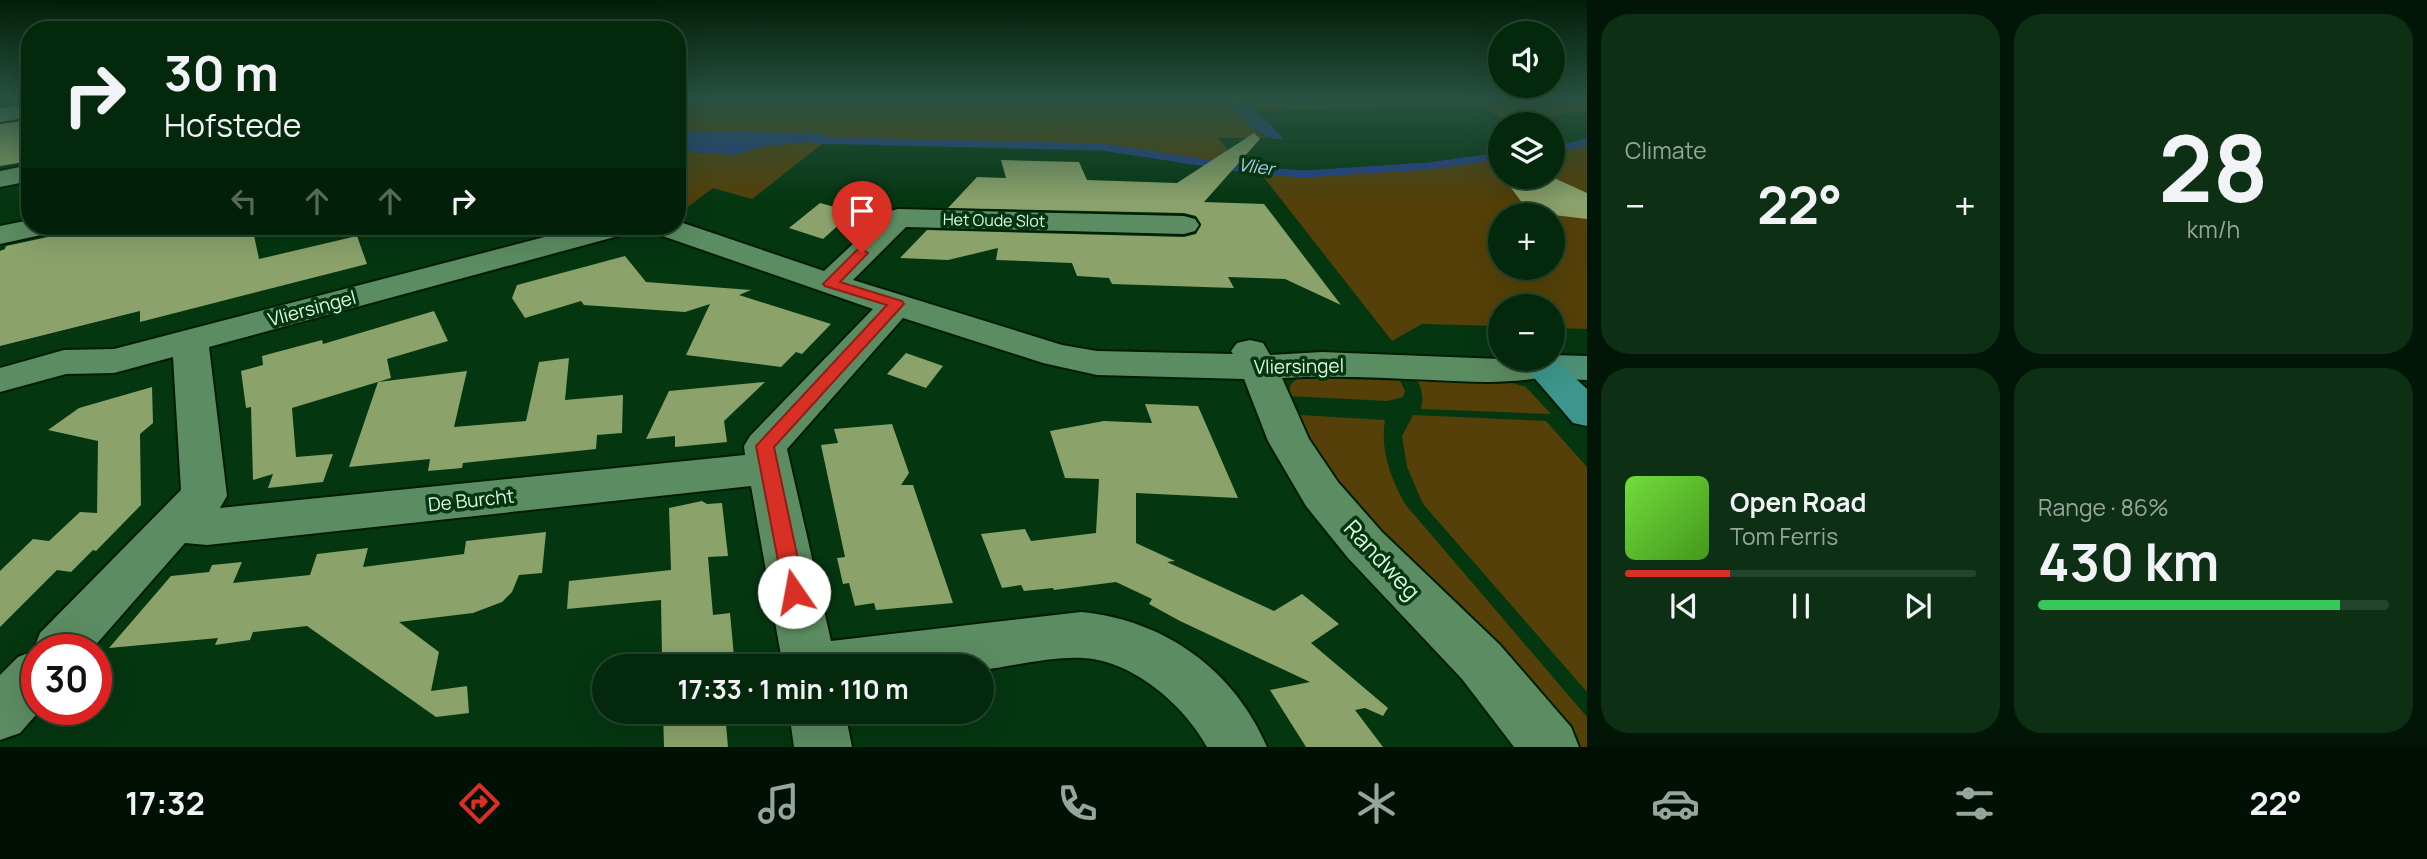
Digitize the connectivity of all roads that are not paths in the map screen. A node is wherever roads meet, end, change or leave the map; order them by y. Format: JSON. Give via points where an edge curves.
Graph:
{"nodes":[{"id":1,"x":21,"y":175,"type":"edge"},
{"id":2,"x":0,"y":179,"type":"edge"},
{"id":3,"x":1184,"y":225,"type":"dead end"},
{"id":4,"x":21,"y":231,"type":"edge"},
{"id":5,"x":686,"y":234,"type":"edge"},
{"id":6,"x":0,"y":235,"type":"edge"},
{"id":7,"x":531,"y":237,"type":"edge"},
{"id":8,"x":830,"y":284,"type":"junction"},
{"id":9,"x":897,"y":304,"type":"junction"},
{"id":10,"x":190,"y":341,"type":"junction"},
{"id":11,"x":1488,"y":355,"type":"edge"},
{"id":12,"x":1254,"y":359,"type":"junction"},
{"id":13,"x":1565,"y":368,"type":"edge"},
{"id":14,"x":1587,"y":369,"type":"edge"},
{"id":15,"x":1488,"y":370,"type":"edge"},
{"id":16,"x":1548,"y":371,"type":"edge"},
{"id":17,"x":0,"y":380,"type":"edge"},
{"id":18,"x":1587,"y":413,"type":"edge"},
{"id":19,"x":769,"y":468,"type":"junction"},
{"id":20,"x":174,"y":524,"type":"junction"},
{"id":21,"x":73,"y":634,"type":"edge"},
{"id":22,"x":807,"y":654,"type":"edge"},
{"id":23,"x":920,"y":654,"type":"edge"},
{"id":24,"x":21,"y":691,"type":"edge"},
{"id":25,"x":0,"y":714,"type":"edge"},
{"id":26,"x":819,"y":724,"type":"edge"},
{"id":27,"x":823,"y":747,"type":"edge"},
{"id":28,"x":1238,"y":747,"type":"edge"},
{"id":29,"x":1550,"y":747,"type":"edge"}],
"edges":[{"from":1,"to":2,"type":"street"},
{"from":3,"to":8,"type":"street","name":"Het Oude Slot","via":[[898,218]]},
{"from":4,"to":6,"type":"street"},
{"from":5,"to":8,"type":"street","name":"Vliersingel"},
{"from":7,"to":10,"type":"street","name":"Vliersingel"},
{"from":8,"to":9,"type":"street","name":"Vliersingel"},
{"from":9,"to":12,"type":"street","name":"Vliersingel","via":[[1056,355],[1097,363]]},
{"from":9,"to":19,"type":"street","via":[[765,446]]},
{"from":10,"to":17,"type":"street","name":"Vliersingel","via":[[114,361],[64,362]]},
{"from":10,"to":20,"type":"street","via":[[204,496]]},
{"from":11,"to":12,"type":"street","name":"Vliersingel","via":[[1305,347]]},
{"from":12,"to":15,"type":"street","name":"Vliersingel"},
{"from":12,"to":29,"type":"street","name":"Randweg","via":[[1289,442],[1322,494],[1365,545],[1481,662]]},
{"from":13,"to":14,"type":"main road","name":"Vliersingel"},
{"from":16,"to":18,"type":"main road"},
{"from":19,"to":20,"type":"street","name":"De Burcht","via":[[207,527]]},
{"from":19,"to":22,"type":"street"},
{"from":20,"to":21,"type":"street"},
{"from":23,"to":28,"type":"street","via":[[1080,635],[1112,638],[1172,668],[1200,691]]},
{"from":24,"to":25,"type":"street"},
{"from":26,"to":27,"type":"street"}]}
